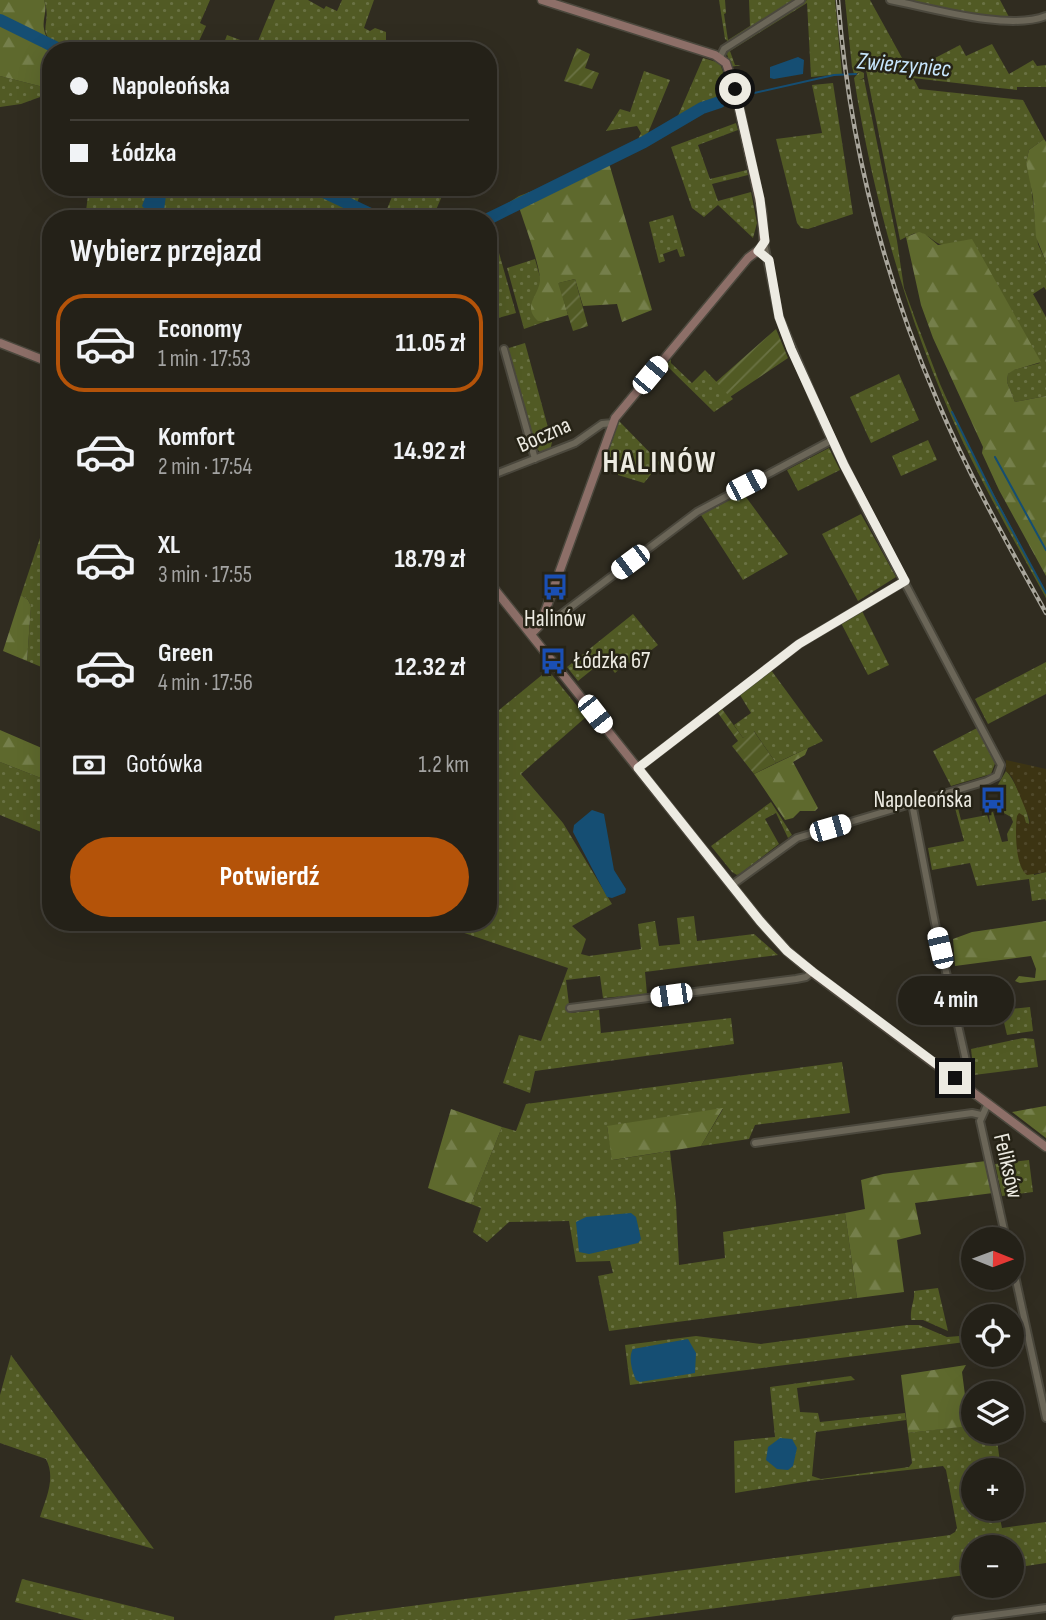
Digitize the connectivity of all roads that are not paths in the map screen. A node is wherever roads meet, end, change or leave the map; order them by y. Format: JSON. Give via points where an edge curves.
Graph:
{"nodes":[{"id":1,"x":542,"y":0,"type":"edge"},
{"id":2,"x":801,"y":0,"type":"edge"},
{"id":3,"x":890,"y":0,"type":"edge"},
{"id":4,"x":1046,"y":16,"type":"edge"},
{"id":5,"x":722,"y":53,"type":"junction"},
{"id":6,"x":764,"y":243,"type":"junction"},
{"id":7,"x":758,"y":251,"type":"junction"},
{"id":8,"x":769,"y":260,"type":"junction"},
{"id":9,"x":0,"y":343,"type":"edge"},
{"id":10,"x":504,"y":349,"type":"dead end"},
{"id":11,"x":42,"y":359,"type":"edge"},
{"id":12,"x":613,"y":423,"type":"junction"},
{"id":13,"x":832,"y":440,"type":"junction"},
{"id":14,"x":535,"y":459,"type":"junction"},
{"id":15,"x":497,"y":474,"type":"edge"},
{"id":16,"x":905,"y":581,"type":"junction"},
{"id":17,"x":497,"y":592,"type":"edge"},
{"id":18,"x":545,"y":613,"type":"junction"},
{"id":19,"x":531,"y":634,"type":"junction"},
{"id":20,"x":638,"y":768,"type":"junction"},
{"id":21,"x":912,"y":803,"type":"junction"},
{"id":22,"x":732,"y":885,"type":"junction"},
{"id":23,"x":813,"y":972,"type":"junction"},
{"id":24,"x":570,"y":1008,"type":"dead end"},
{"id":25,"x":965,"y":1085,"type":"junction"},
{"id":26,"x":988,"y":1103,"type":"junction"},
{"id":27,"x":981,"y":1115,"type":"junction"},
{"id":28,"x":755,"y":1143,"type":"dead end"},
{"id":29,"x":1046,"y":1147,"type":"edge"},
{"id":30,"x":1003,"y":1227,"type":"edge"},
{"id":31,"x":1018,"y":1290,"type":"edge"},
{"id":32,"x":1046,"y":1418,"type":"edge"},
{"id":33,"x":1046,"y":1608,"type":"edge"},
{"id":34,"x":956,"y":1620,"type":"edge"}],
"edges":[{"from":1,"to":5,"type":"main road"},
{"from":2,"to":5,"type":"street"},
{"from":3,"to":4,"type":"street","via":[[1003,22]]},
{"from":5,"to":6,"type":"main road","via":[[739,103],[760,199]]},
{"from":6,"to":7,"type":"main road"},
{"from":6,"to":8,"type":"street"},
{"from":7,"to":8,"type":"street"},
{"from":7,"to":12,"type":"main road","via":[[749,256]]},
{"from":8,"to":13,"type":"street","via":[[784,334]]},
{"from":9,"to":11,"type":"main road"},
{"from":10,"to":14,"type":"street"},
{"from":12,"to":14,"type":"street","name":"Boczna","via":[[602,424],[582,439]]},
{"from":12,"to":18,"type":"main road"},
{"from":13,"to":16,"type":"street"},
{"from":13,"to":18,"type":"street","via":[[697,512],[564,612]]},
{"from":14,"to":15,"type":"street","name":"Boczna"},
{"from":16,"to":20,"type":"street","via":[[789,651]]},
{"from":16,"to":21,"type":"street","via":[[999,759],[998,774],[987,781]]},
{"from":17,"to":19,"type":"main road"},
{"from":18,"to":19,"type":"main road"},
{"from":19,"to":20,"type":"main road"},
{"from":20,"to":22,"type":"main road"},
{"from":21,"to":22,"type":"street","via":[[797,838]]},
{"from":21,"to":25,"type":"street","via":[[969,1074]]},
{"from":22,"to":23,"type":"main road","via":[[773,936]]},
{"from":23,"to":24,"type":"street","via":[[796,979]]},
{"from":23,"to":25,"type":"main road"},
{"from":25,"to":26,"type":"main road"},
{"from":26,"to":27,"type":"street","name":"Feliksów"},
{"from":26,"to":29,"type":"main road"},
{"from":27,"to":28,"type":"street"},
{"from":27,"to":30,"type":"street","name":"Feliksów"},
{"from":31,"to":32,"type":"street"},
{"from":33,"to":34,"type":"street"}]}
